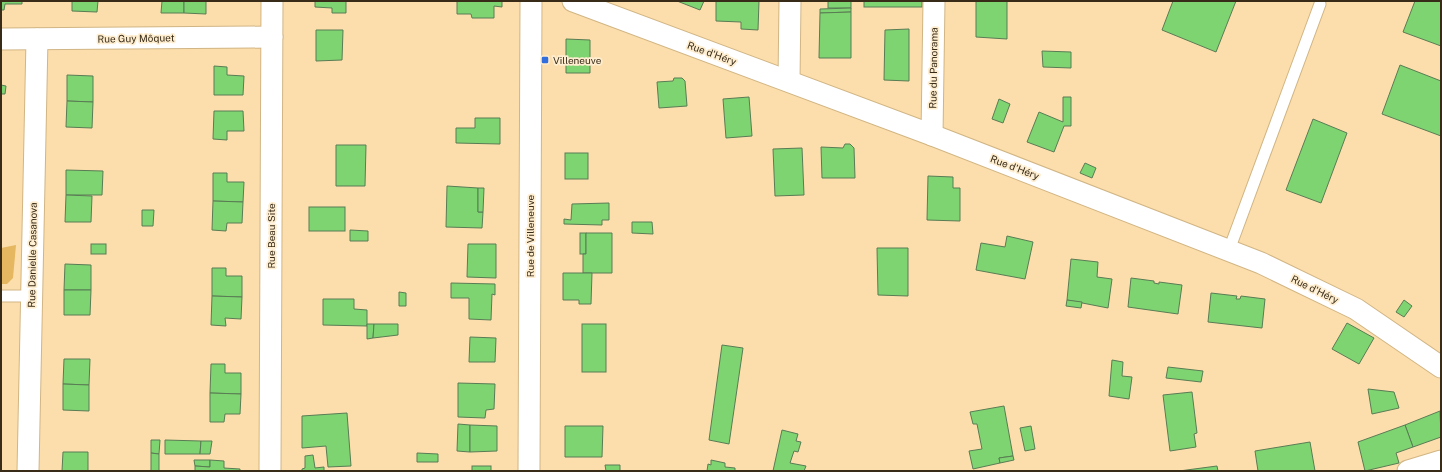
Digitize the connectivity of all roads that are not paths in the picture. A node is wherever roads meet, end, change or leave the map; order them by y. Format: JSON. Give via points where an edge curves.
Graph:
{"nodes":[{"id":1,"x":272,"y":1,"type":"edge"},
{"id":2,"x":531,"y":1,"type":"edge"},
{"id":3,"x":573,"y":1,"type":"edge"},
{"id":4,"x":790,"y":1,"type":"edge"},
{"id":5,"x":934,"y":1,"type":"edge"},
{"id":6,"x":1320,"y":4,"type":"dead end"},
{"id":7,"x":272,"y":37,"type":"junction"},
{"id":8,"x":1,"y":39,"type":"edge"},
{"id":9,"x":36,"y":39,"type":"junction"},
{"id":10,"x":789,"y":81,"type":"junction"},
{"id":11,"x":932,"y":135,"type":"junction"},
{"id":12,"x":1229,"y":250,"type":"junction"},
{"id":13,"x":1,"y":296,"type":"edge"},
{"id":14,"x":31,"y":296,"type":"junction"},
{"id":15,"x":1441,"y":367,"type":"edge"},
{"id":16,"x":1441,"y":461,"type":"edge"},
{"id":17,"x":28,"y":471,"type":"edge"},
{"id":18,"x":270,"y":471,"type":"edge"},
{"id":19,"x":528,"y":471,"type":"edge"},
{"id":20,"x":1408,"y":471,"type":"edge"}],
"edges":[{"from":1,"to":7,"type":"street","name":"Rue Beau Site"},
{"from":2,"to":19,"type":"street","name":"Rue de Villeneuve"},
{"from":3,"to":10,"type":"street","name":"Rue d'Héry"},
{"from":4,"to":10,"type":"street"},
{"from":5,"to":11,"type":"street","name":"Rue du Panorama"},
{"from":6,"to":12,"type":"lane"},
{"from":7,"to":9,"type":"street","name":"Rue Guy Môquet"},
{"from":7,"to":18,"type":"street","name":"Rue Beau Site"},
{"from":8,"to":9,"type":"street","name":"Rue Guy Môquet"},
{"from":9,"to":14,"type":"street","name":"Rue Danielle Casanova"},
{"from":10,"to":11,"type":"street","name":"Rue d'Héry"},
{"from":11,"to":12,"type":"street","name":"Rue d'Héry"},
{"from":12,"to":15,"type":"street","name":"Rue d'Héry","via":[[1261,262],[1356,309]]},
{"from":13,"to":14,"type":"lane"},
{"from":14,"to":17,"type":"street","name":"Rue Danielle Casanova"},
{"from":16,"to":20,"type":"street"}]}
